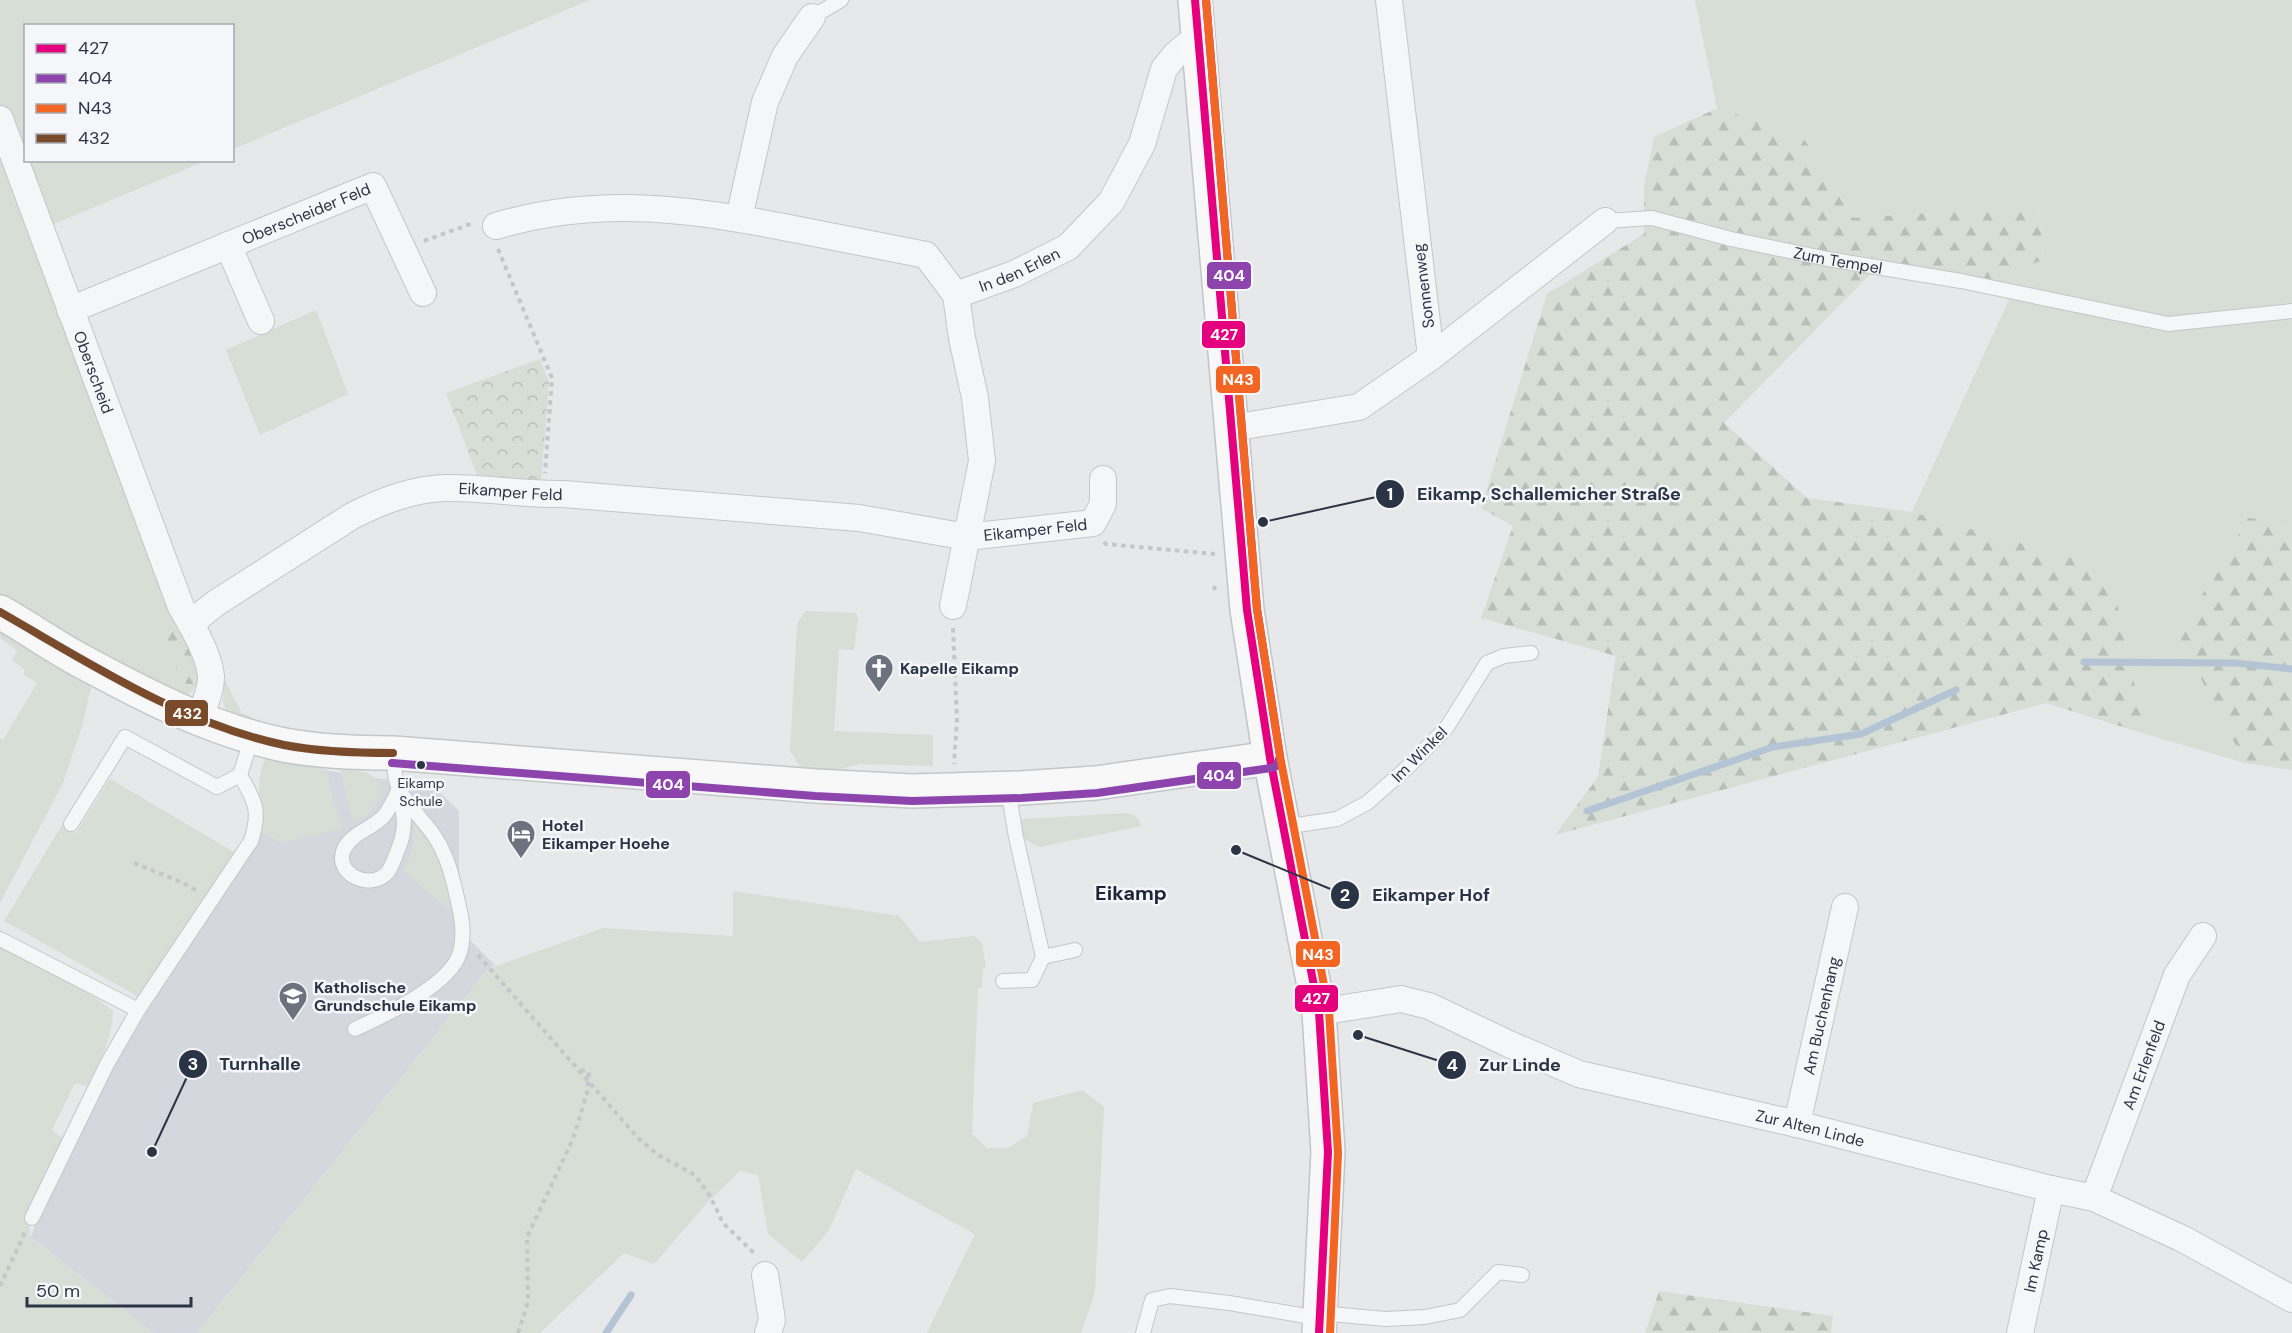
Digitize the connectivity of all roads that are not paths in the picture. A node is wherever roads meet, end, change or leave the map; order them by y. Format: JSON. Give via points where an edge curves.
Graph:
{"nodes":[{"id":1,"x":841,"y":0,"type":"edge"},
{"id":2,"x":1195,"y":0,"type":"edge"},
{"id":3,"x":1389,"y":0,"type":"edge"},
{"id":4,"x":812,"y":17,"type":"joint"},
{"id":5,"x":1198,"y":36,"type":"junction"},
{"id":6,"x":0,"y":119,"type":"edge"},
{"id":7,"x":739,"y":218,"type":"junction"},
{"id":8,"x":1605,"y":221,"type":"joint"},
{"id":9,"x":493,"y":227,"type":"road end"},
{"id":10,"x":228,"y":245,"type":"junction"},
{"id":11,"x":423,"y":293,"type":"dead end"},
{"id":12,"x":956,"y":295,"type":"junction"},
{"id":13,"x":70,"y":310,"type":"junction"},
{"id":14,"x":2292,"y":311,"type":"edge"},
{"id":15,"x":261,"y":321,"type":"dead end"},
{"id":16,"x":1431,"y":357,"type":"junction"},
{"id":17,"x":1232,"y":428,"type":"junction"},
{"id":18,"x":1103,"y":480,"type":"dead end"},
{"id":19,"x":967,"y":537,"type":"junction"},
{"id":20,"x":952,"y":606,"type":"road end"},
{"id":21,"x":0,"y":612,"type":"edge"},
{"id":22,"x":191,"y":623,"type":"junction"},
{"id":23,"x":1531,"y":653,"type":"dead end"},
{"id":24,"x":199,"y":719,"type":"junction"},
{"id":25,"x":252,"y":737,"type":"junction"},
{"id":26,"x":393,"y":753,"type":"junction"},
{"id":27,"x":1270,"y":758,"type":"junction"},
{"id":28,"x":240,"y":775,"type":"junction"},
{"id":29,"x":399,"y":789,"type":"junction"},
{"id":30,"x":1008,"y":789,"type":"junction"},
{"id":31,"x":71,"y":824,"type":"dead end"},
{"id":32,"x":1284,"y":827,"type":"junction"},
{"id":33,"x":1845,"y":907,"type":"dead end"},
{"id":34,"x":2203,"y":936,"type":"dead end"},
{"id":35,"x":0,"y":939,"type":"edge"},
{"id":36,"x":1076,"y":950,"type":"dead end"},
{"id":37,"x":1043,"y":957,"type":"junction"},
{"id":38,"x":1003,"y":981,"type":"dead end"},
{"id":39,"x":138,"y":1010,"type":"junction"},
{"id":40,"x":1310,"y":1014,"type":"junction"},
{"id":41,"x":355,"y":1029,"type":"dead end"},
{"id":42,"x":1797,"y":1124,"type":"junction"},
{"id":43,"x":2051,"y":1189,"type":"junction"},
{"id":44,"x":2094,"y":1198,"type":"junction"},
{"id":45,"x":32,"y":1218,"type":"road end"},
{"id":46,"x":765,"y":1275,"type":"road end"},
{"id":47,"x":1522,"y":1275,"type":"dead end"},
{"id":48,"x":2292,"y":1299,"type":"edge"},
{"id":49,"x":1319,"y":1323,"type":"edge"},
{"id":50,"x":768,"y":1333,"type":"edge"},
{"id":51,"x":1143,"y":1333,"type":"edge"},
{"id":52,"x":2020,"y":1333,"type":"edge"}],
"edges":[{"from":1,"to":4,"type":"lane"},
{"from":2,"to":5,"type":"main road"},
{"from":3,"to":16,"type":"street","name":"Sonnenweg"},
{"from":4,"to":7,"type":"street","via":[[785,56],[765,102]]},
{"from":5,"to":12,"type":"street","name":"In den Erlen","via":[[1164,69],[1142,144],[1111,202],[1068,247],[1014,274]]},
{"from":5,"to":17,"type":"main road"},
{"from":6,"to":13,"type":"street","name":"Oberscheid"},
{"from":7,"to":9,"type":"street","name":"In den Erlen","via":[[658,209],[602,208],[565,210]]},
{"from":7,"to":12,"type":"street","name":"In den Erlen","via":[[926,255]]},
{"from":8,"to":14,"type":"lane","name":"Zum Tempel","via":[[1652,218],[1828,260],[1961,281],[2168,324]]},
{"from":8,"to":16,"type":"street","name":"Zum Tempel"},
{"from":10,"to":11,"type":"street","name":"Oberscheider Feld","via":[[373,186]]},
{"from":10,"to":13,"type":"street","name":"Oberscheider Feld"},
{"from":10,"to":15,"type":"street","name":"Oberscheider Feld"},
{"from":12,"to":19,"type":"street","name":"Eikamper Feld","via":[[982,461]]},
{"from":13,"to":22,"type":"street","name":"Oberscheid","via":[[181,607]]},
{"from":16,"to":17,"type":"street","via":[[1359,407]]},
{"from":17,"to":27,"type":"main road","via":[[1247,610]]},
{"from":18,"to":19,"type":"street","name":"Eikamper Feld","via":[[1103,504],[1093,523]]},
{"from":19,"to":20,"type":"street","name":"Eikamper Feld"},
{"from":19,"to":22,"type":"street","name":"Eikamper Feld","via":[[859,518],[444,488],[396,496],[352,516]]},
{"from":21,"to":24,"type":"main road","via":[[71,656]]},
{"from":22,"to":24,"type":"street","via":[[211,678]]},
{"from":23,"to":32,"type":"lane","name":"Im Winkel","via":[[1504,656],[1487,663],[1447,727],[1367,803],[1337,819]]},
{"from":24,"to":25,"type":"main road"},
{"from":25,"to":26,"type":"main road","via":[[337,753]]},
{"from":25,"to":28,"type":"lane"},
{"from":26,"to":29,"type":"lane"},
{"from":26,"to":30,"type":"main road","via":[[826,786]]},
{"from":27,"to":30,"type":"main road","via":[[1096,783]]},
{"from":27,"to":32,"type":"main road"},
{"from":28,"to":31,"type":"lane","via":[[217,787],[125,737]]},
{"from":28,"to":39,"type":"lane","via":[[255,801],[251,841]]},
{"from":29,"to":29,"type":"lane","via":[[382,817],[350,840],[344,850],[343,867],[351,875],[369,881],[380,878],[393,863],[404,823]]},
{"from":29,"to":41,"type":"lane","via":[[444,853],[463,939],[456,963],[440,980],[395,1010]]},
{"from":30,"to":37,"type":"lane"},
{"from":32,"to":40,"type":"main road"},
{"from":33,"to":42,"type":"street","name":"Am Buchenhang"},
{"from":34,"to":44,"type":"street","name":"Am Erlenfeld","via":[[2177,975]]},
{"from":35,"to":39,"type":"lane"},
{"from":36,"to":37,"type":"lane"},
{"from":37,"to":38,"type":"lane","via":[[1032,980]]},
{"from":39,"to":45,"type":"lane","via":[[106,1066]]},
{"from":40,"to":42,"type":"street","name":"Zur Alten Linde","via":[[1401,999],[1429,1006],[1579,1074]]},
{"from":40,"to":49,"type":"main road","via":[[1328,1152]]},
{"from":42,"to":43,"type":"street","name":"Zur Alten Linde"},
{"from":43,"to":44,"type":"street","name":"Zur Alten Linde"},
{"from":43,"to":52,"type":"street","name":"Im Kamp"},
{"from":44,"to":48,"type":"street","name":"Zur Alten Linde","via":[[2183,1239]]},
{"from":46,"to":50,"type":"street","via":[[772,1320]]},
{"from":47,"to":49,"type":"lane","via":[[1498,1272],[1460,1310],[1425,1317]]},
{"from":49,"to":51,"type":"lane","via":[[1306,1316],[1170,1296],[1152,1300]]}]}
